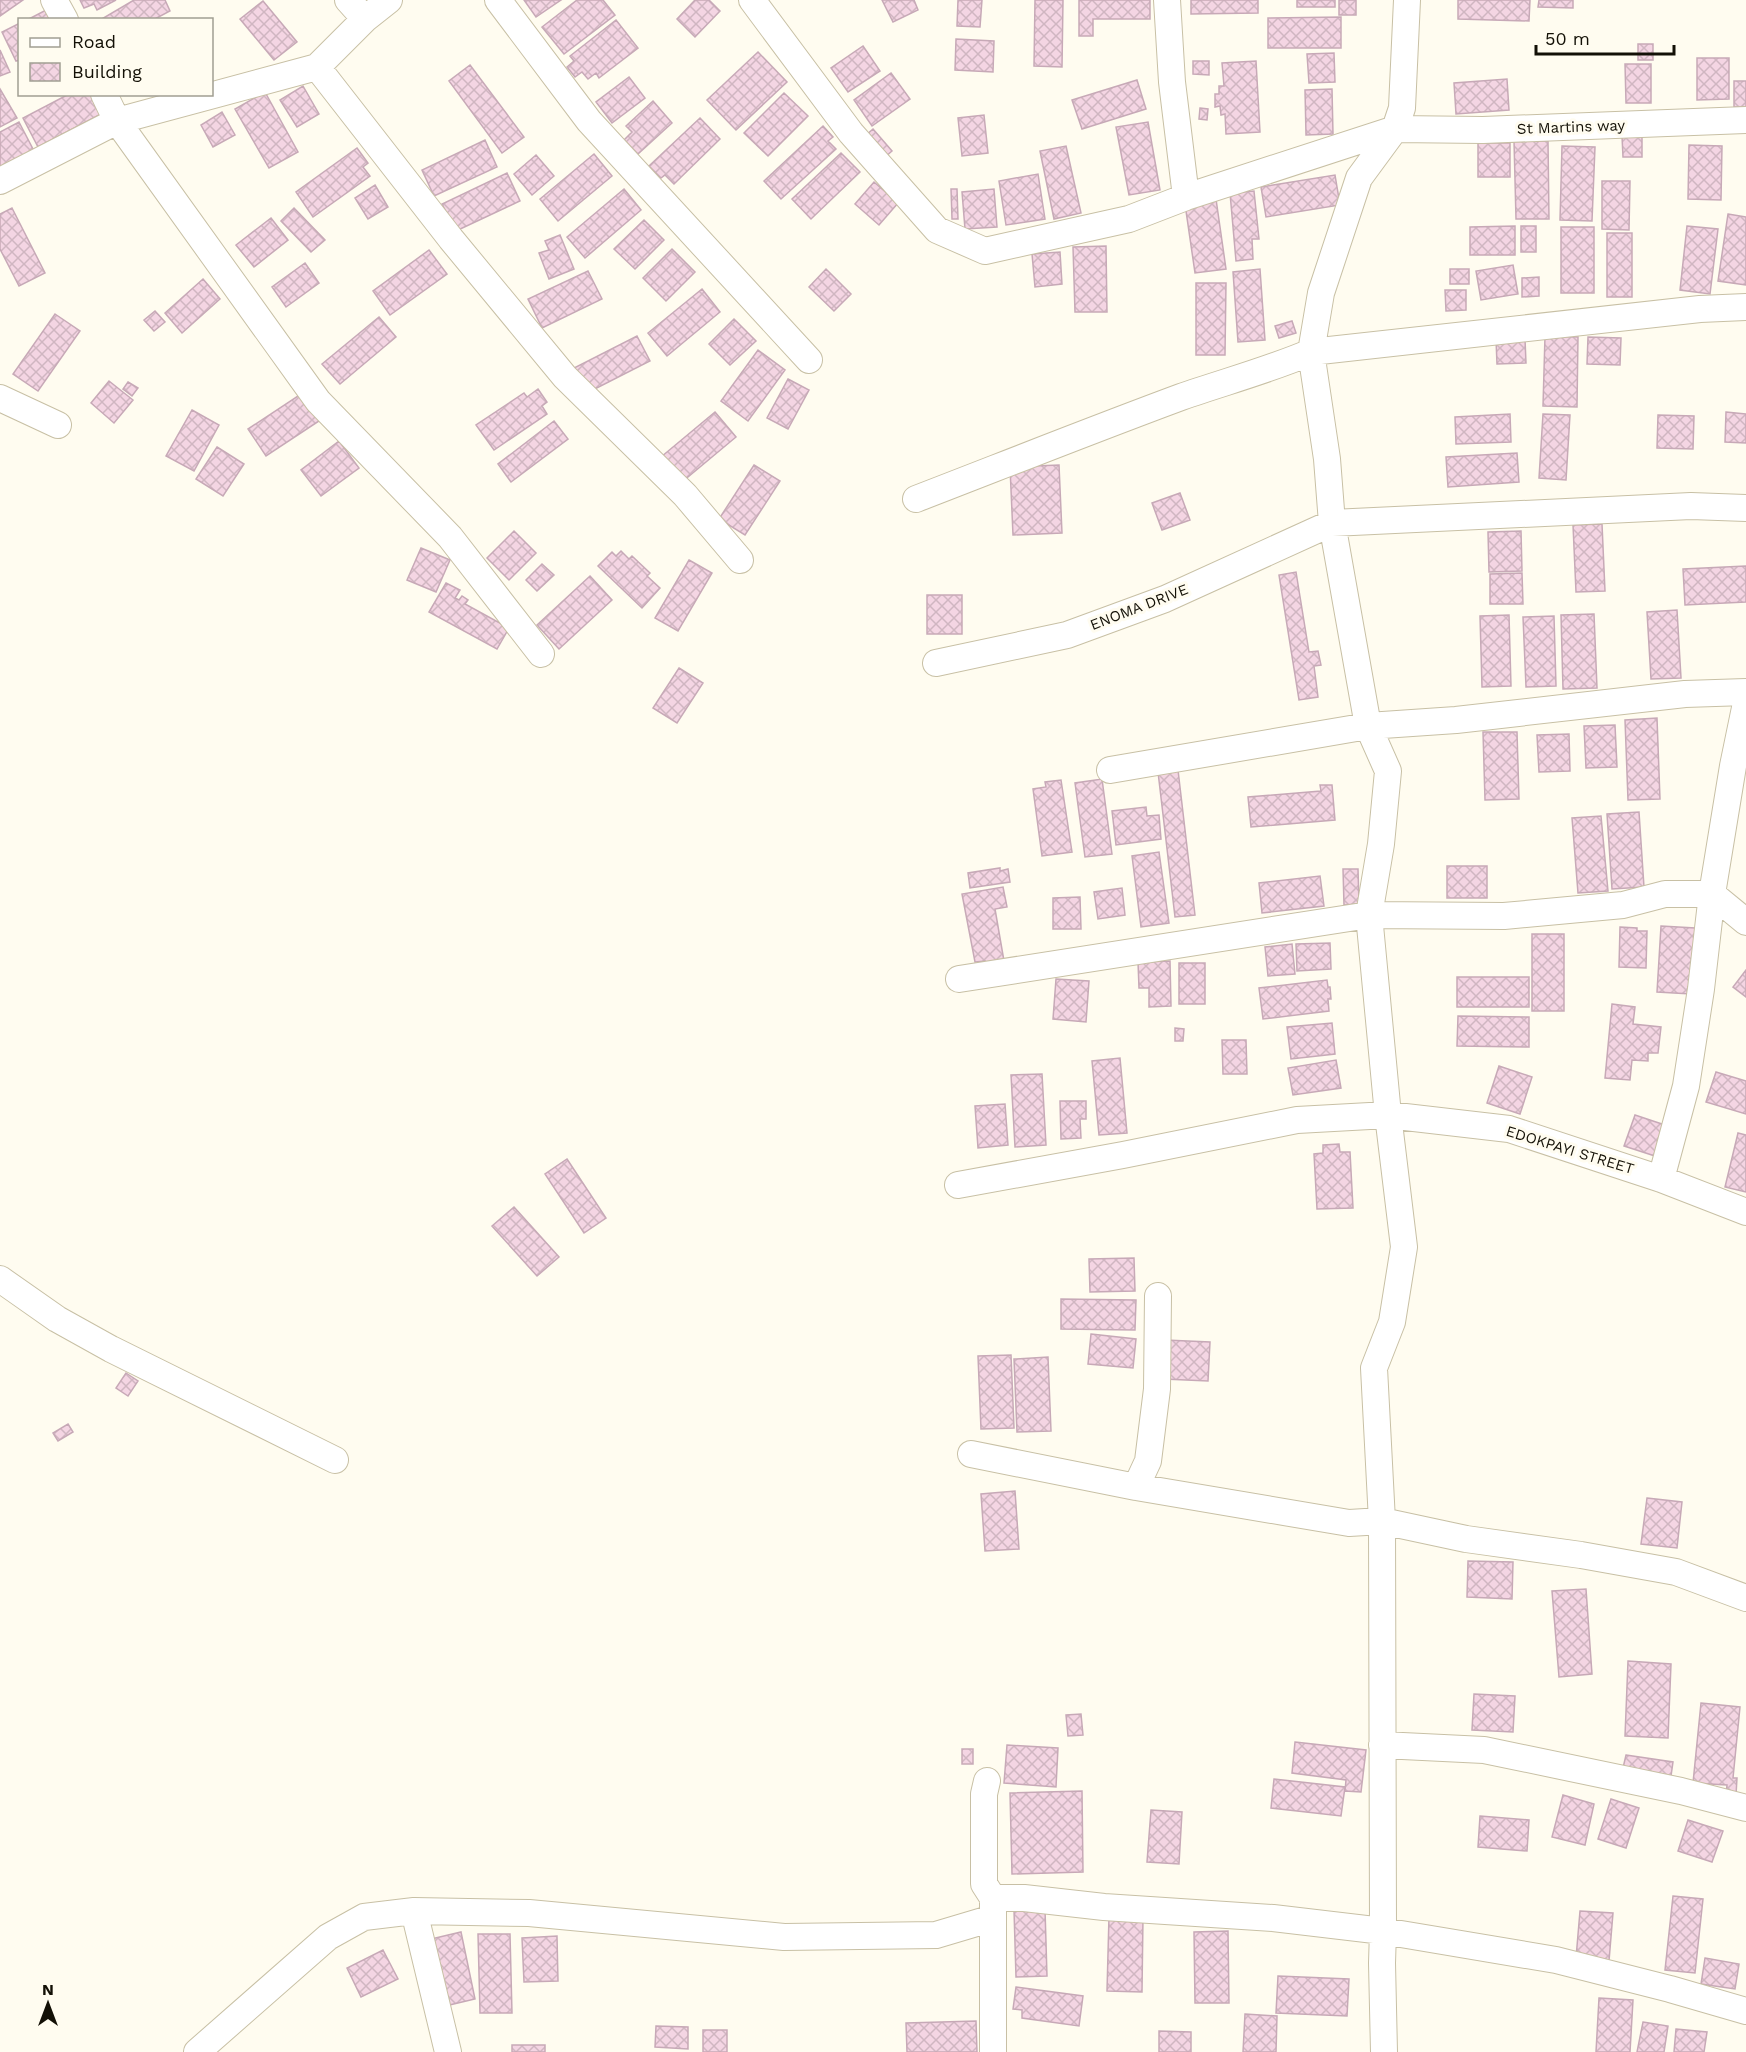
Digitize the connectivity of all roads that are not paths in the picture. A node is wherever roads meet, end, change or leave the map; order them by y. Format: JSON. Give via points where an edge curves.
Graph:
{"nodes":[{"id":1,"x":54,"y":0,"type":"edge"},
{"id":2,"x":389,"y":0,"type":"edge"},
{"id":3,"x":498,"y":0,"type":"edge"},
{"id":4,"x":752,"y":0,"type":"edge"},
{"id":5,"x":1167,"y":0,"type":"edge"},
{"id":6,"x":1407,"y":0,"type":"edge"},
{"id":7,"x":356,"y":9,"type":"edge"},
{"id":8,"x":64,"y":18,"type":"edge"},
{"id":9,"x":317,"y":67,"type":"junction"},
{"id":10,"x":213,"y":95,"type":"edge"},
{"id":11,"x":105,"y":96,"type":"edge"},
{"id":12,"x":210,"y":96,"type":"edge"},
{"id":13,"x":1746,"y":120,"type":"edge"},
{"id":14,"x":117,"y":121,"type":"junction"},
{"id":15,"x":1395,"y":129,"type":"junction"},
{"id":16,"x":0,"y":181,"type":"edge"},
{"id":17,"x":1185,"y":197,"type":"junction"},
{"id":18,"x":1746,"y":307,"type":"edge"},
{"id":19,"x":1311,"y":352,"type":"junction"},
{"id":20,"x":809,"y":360,"type":"dead end"},
{"id":21,"x":0,"y":398,"type":"edge"},
{"id":22,"x":58,"y":425,"type":"dead end"},
{"id":23,"x":915,"y":500,"type":"dead end"},
{"id":24,"x":1746,"y":508,"type":"edge"},
{"id":25,"x":1332,"y":523,"type":"junction"},
{"id":26,"x":740,"y":560,"type":"dead end"},
{"id":27,"x":541,"y":654,"type":"dead end"},
{"id":28,"x":936,"y":663,"type":"dead end"},
{"id":29,"x":1746,"y":692,"type":"edge"},
{"id":30,"x":1746,"y":703,"type":"edge"},
{"id":31,"x":1368,"y":726,"type":"junction"},
{"id":32,"x":1110,"y":770,"type":"dead end"},
{"id":33,"x":1712,"y":894,"type":"junction"},
{"id":34,"x":1369,"y":915,"type":"junction"},
{"id":35,"x":1746,"y":922,"type":"edge"},
{"id":36,"x":959,"y":980,"type":"dead end"},
{"id":37,"x":1388,"y":1115,"type":"junction"},
{"id":38,"x":1661,"y":1179,"type":"junction"},
{"id":39,"x":958,"y":1185,"type":"dead end"},
{"id":40,"x":1746,"y":1212,"type":"edge"},
{"id":41,"x":0,"y":1279,"type":"edge"},
{"id":42,"x":1158,"y":1296,"type":"dead end"},
{"id":43,"x":971,"y":1454,"type":"dead end"},
{"id":44,"x":335,"y":1460,"type":"dead end"},
{"id":45,"x":1136,"y":1486,"type":"junction"},
{"id":46,"x":1382,"y":1521,"type":"junction"},
{"id":47,"x":1746,"y":1598,"type":"edge"},
{"id":48,"x":1382,"y":1745,"type":"junction"},
{"id":49,"x":987,"y":1781,"type":"dead end"},
{"id":50,"x":1746,"y":1808,"type":"edge"},
{"id":51,"x":993,"y":1908,"type":"junction"},
{"id":52,"x":414,"y":1911,"type":"junction"},
{"id":53,"x":1383,"y":1931,"type":"junction"},
{"id":54,"x":1746,"y":2011,"type":"edge"},
{"id":55,"x":198,"y":2052,"type":"edge"},
{"id":56,"x":448,"y":2052,"type":"edge"},
{"id":57,"x":993,"y":2052,"type":"edge"},
{"id":58,"x":1384,"y":2052,"type":"edge"}],
"edges":[{"from":1,"to":8,"type":"street"},
{"from":2,"to":7,"type":"street"},
{"from":3,"to":20,"type":"street","via":[[589,121]]},
{"from":4,"to":17,"type":"street","name":"St Martins way","via":[[851,133],[937,230],[985,251],[1128,219]]},
{"from":5,"to":17,"type":"street"},
{"from":6,"to":15,"type":"street","via":[[1402,108]]},
{"from":7,"to":9,"type":"street"},
{"from":9,"to":10,"type":"street"},
{"from":9,"to":26,"type":"street","via":[[565,377],[685,495]]},
{"from":11,"to":14,"type":"street"},
{"from":12,"to":14,"type":"street"},
{"from":13,"to":15,"type":"street","name":"St Martins way","via":[[1483,130]]},
{"from":14,"to":16,"type":"street"},
{"from":14,"to":27,"type":"street","via":[[318,401],[450,537]]},
{"from":15,"to":17,"type":"street","name":"St Martins way"},
{"from":15,"to":19,"type":"street","via":[[1359,178],[1320,293]]},
{"from":18,"to":19,"type":"street"},
{"from":19,"to":23,"type":"street","via":[[1098,428]]},
{"from":19,"to":25,"type":"street"},
{"from":21,"to":22,"type":"street"},
{"from":24,"to":25,"type":"street","via":[[1691,506]]},
{"from":25,"to":28,"type":"street","name":"ENOMA DRIVE","via":[[1165,599],[1067,635]]},
{"from":25,"to":31,"type":"street"},
{"from":29,"to":31,"type":"street","via":[[1685,694]]},
{"from":30,"to":33,"type":"street"},
{"from":31,"to":32,"type":"street"},
{"from":31,"to":34,"type":"street","via":[[1388,771]]},
{"from":33,"to":34,"type":"street","via":[[1665,894],[1623,905],[1504,916]]},
{"from":33,"to":35,"type":"street"},
{"from":33,"to":38,"type":"street","via":[[1686,1086]]},
{"from":34,"to":36,"type":"street"},
{"from":34,"to":37,"type":"street"},
{"from":37,"to":38,"type":"street","name":"EDOKPAYI STREET","via":[[1509,1129]]},
{"from":37,"to":39,"type":"street","name":"EDOKPAYI STREET","via":[[1297,1120]]},
{"from":37,"to":46,"type":"street","via":[[1404,1247],[1392,1322],[1374,1368]]},
{"from":38,"to":40,"type":"street","name":"EDOKPAYI STREET"},
{"from":41,"to":44,"type":"street","via":[[57,1319],[111,1349]]},
{"from":42,"to":45,"type":"street","via":[[1157,1389],[1148,1461]]},
{"from":43,"to":45,"type":"street"},
{"from":45,"to":46,"type":"street","via":[[1349,1523]]},
{"from":46,"to":47,"type":"street","via":[[1466,1539],[1676,1572]]},
{"from":46,"to":48,"type":"street"},
{"from":48,"to":50,"type":"street","via":[[1484,1750]]},
{"from":48,"to":53,"type":"street"},
{"from":49,"to":51,"type":"street","via":[[984,1884]]},
{"from":51,"to":52,"type":"street","via":[[936,1935],[784,1937],[529,1913]]},
{"from":51,"to":53,"type":"street","via":[[1024,1898]]},
{"from":51,"to":57,"type":"street"},
{"from":52,"to":55,"type":"street","via":[[364,1917],[334,1933]]},
{"from":52,"to":56,"type":"street"},
{"from":53,"to":54,"type":"street","via":[[1556,1960]]},
{"from":53,"to":58,"type":"street"}]}
